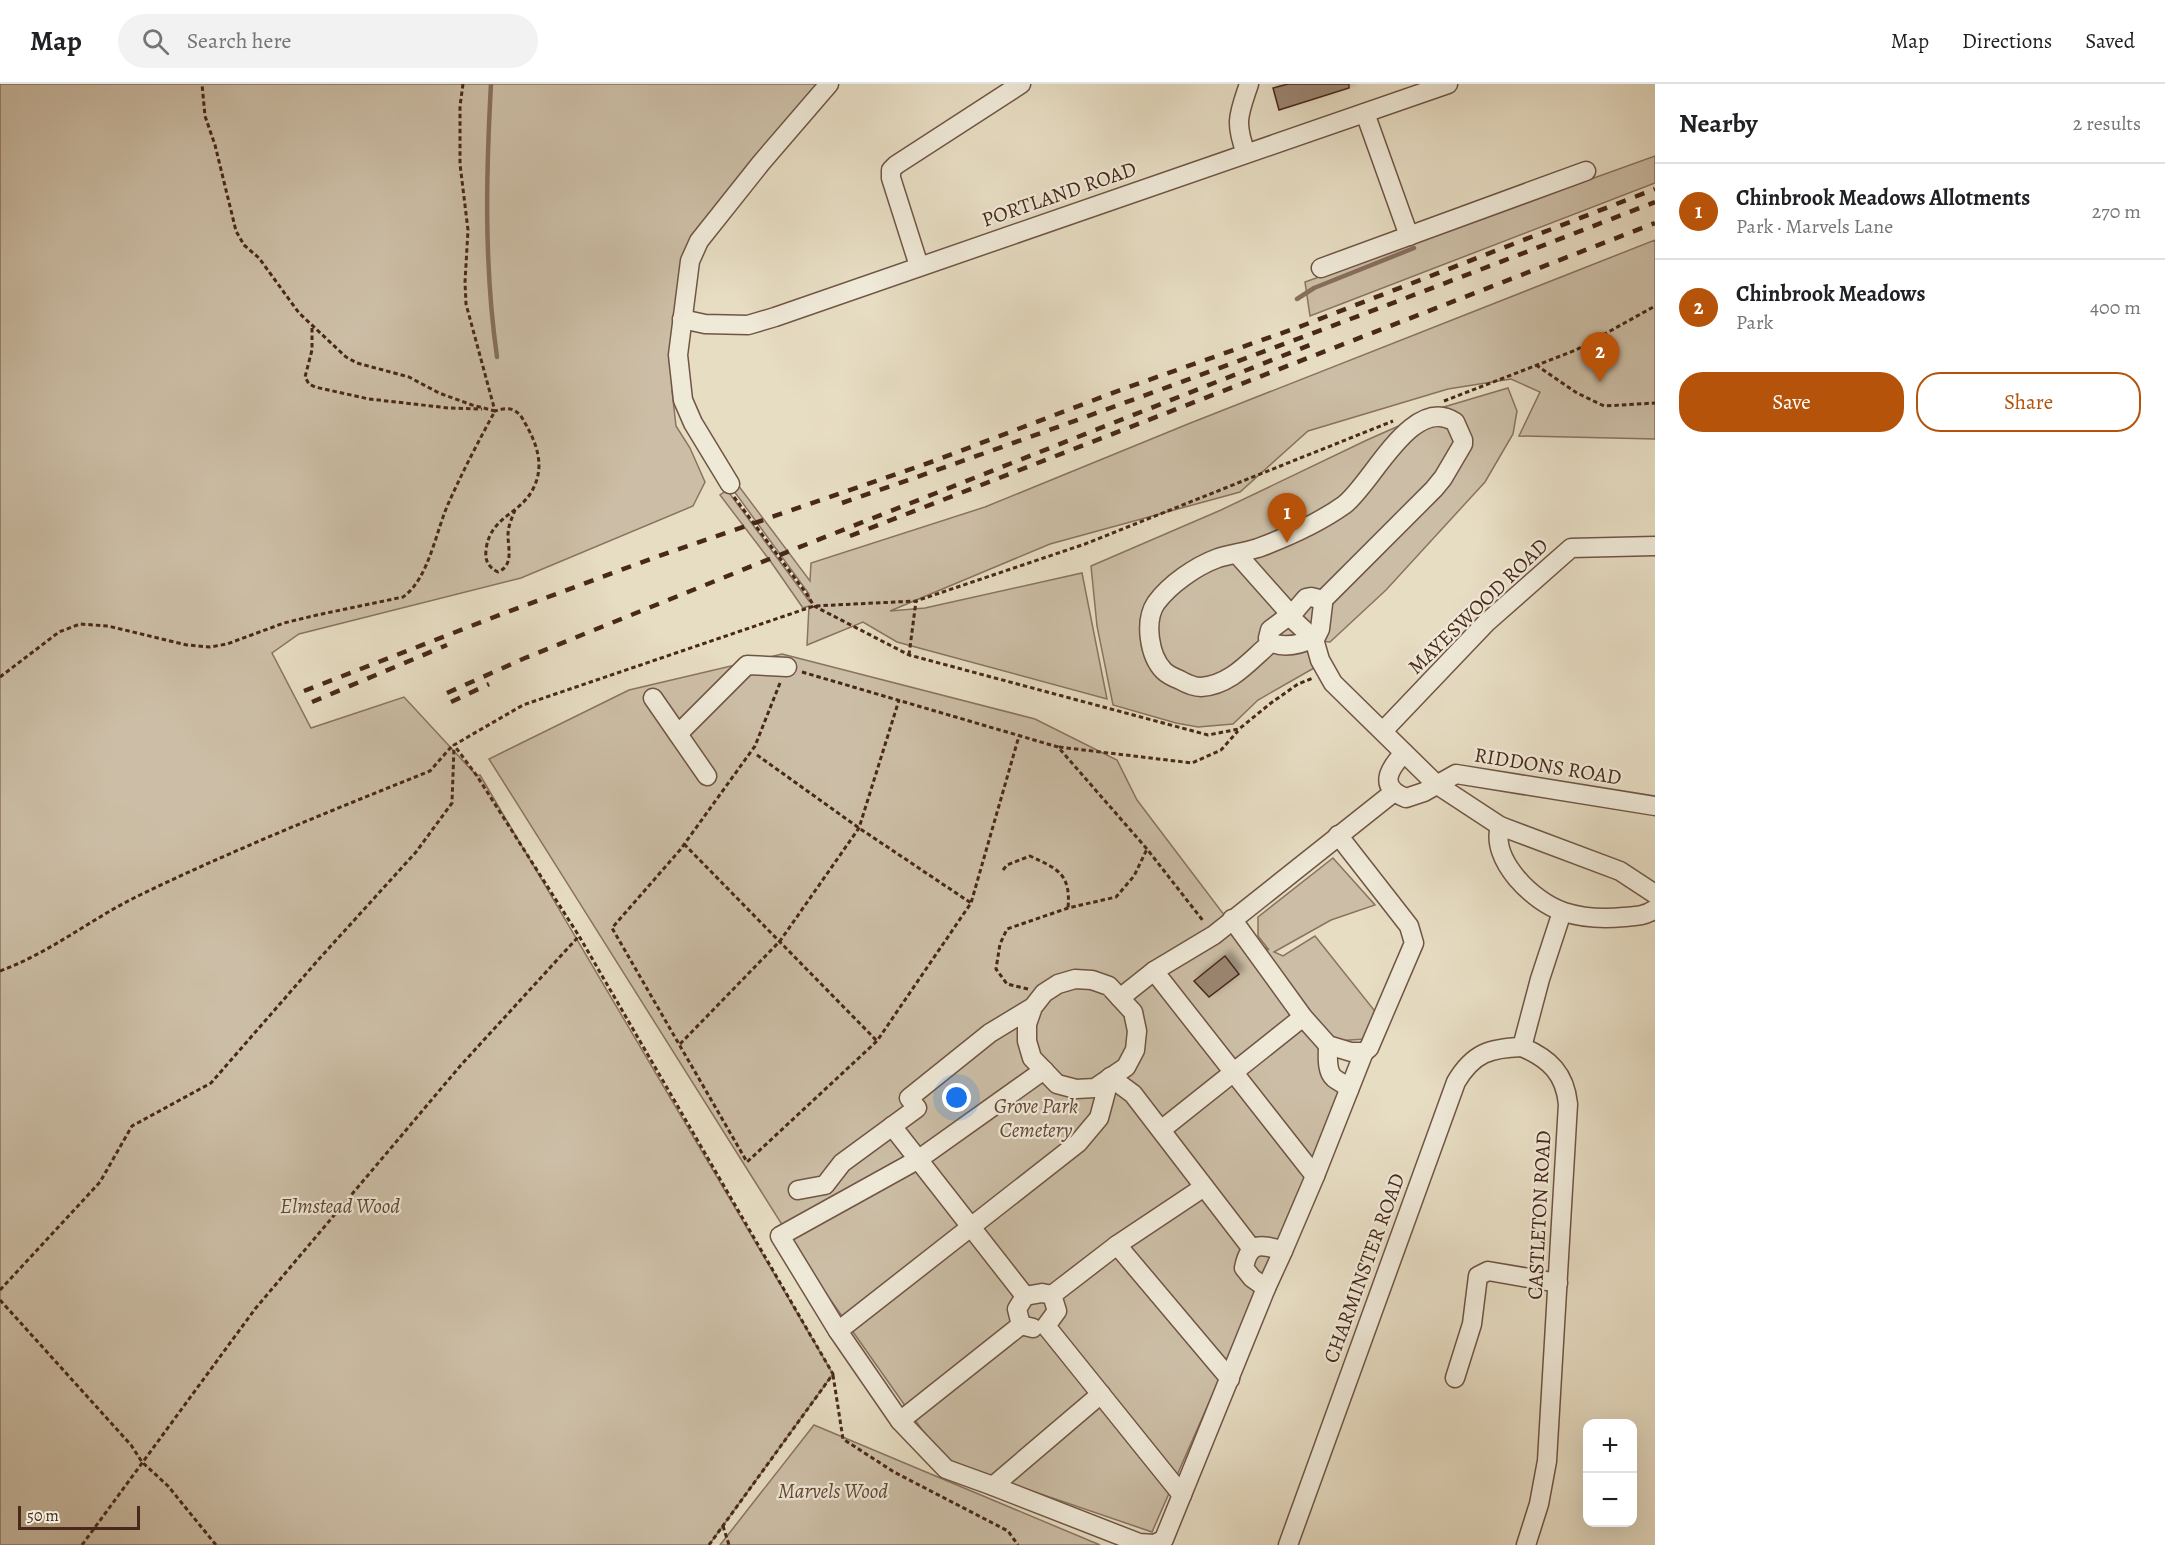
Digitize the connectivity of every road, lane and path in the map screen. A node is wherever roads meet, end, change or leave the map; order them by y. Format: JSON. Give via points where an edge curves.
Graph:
{"nodes":[{"id":1,"x":202,"y":84,"type":"edge"},
{"id":2,"x":463,"y":84,"type":"edge"},
{"id":3,"x":829,"y":84,"type":"edge"},
{"id":4,"x":1021,"y":84,"type":"edge"},
{"id":5,"x":1249,"y":84,"type":"edge"},
{"id":6,"x":1448,"y":84,"type":"edge"},
{"id":7,"x":1365,"y":113,"type":"junction"},
{"id":8,"x":1246,"y":153,"type":"junction"},
{"id":9,"x":1586,"y":171,"type":"dead end"},
{"id":10,"x":1409,"y":236,"type":"junction"},
{"id":11,"x":919,"y":267,"type":"junction"},
{"id":12,"x":1321,"y":268,"type":"dead end"},
{"id":13,"x":1655,"y":306,"type":"edge"},
{"id":14,"x":682,"y":319,"type":"junction"},
{"id":15,"x":311,"y":326,"type":"junction"},
{"id":16,"x":1536,"y":365,"type":"junction"},
{"id":17,"x":1655,"y":403,"type":"edge"},
{"id":18,"x":1437,"y":404,"type":"dead end"},
{"id":19,"x":488,"y":409,"type":"junction"},
{"id":20,"x":495,"y":411,"type":"junction"},
{"id":21,"x":1393,"y":422,"type":"dead end"},
{"id":22,"x":732,"y":490,"type":"joint"},
{"id":23,"x":515,"y":510,"type":"junction"},
{"id":24,"x":1655,"y":546,"type":"edge"},
{"id":25,"x":1237,"y":554,"type":"junction"},
{"id":26,"x":916,"y":601,"type":"junction"},
{"id":27,"x":1322,"y":601,"type":"junction"},
{"id":28,"x":814,"y":606,"type":"junction"},
{"id":29,"x":1289,"y":616,"type":"junction"},
{"id":30,"x":1314,"y":639,"type":"junction"},
{"id":31,"x":1270,"y":642,"type":"junction"},
{"id":32,"x":909,"y":656,"type":"junction"},
{"id":33,"x":1323,"y":666,"type":"junction"},
{"id":34,"x":787,"y":667,"type":"junction"},
{"id":35,"x":0,"y":677,"type":"edge"},
{"id":36,"x":653,"y":698,"type":"dead end"},
{"id":37,"x":899,"y":700,"type":"junction"},
{"id":38,"x":1239,"y":729,"type":"junction"},
{"id":39,"x":1383,"y":731,"type":"junction"},
{"id":40,"x":678,"y":734,"type":"junction"},
{"id":41,"x":1020,"y":736,"type":"junction"},
{"id":42,"x":454,"y":745,"type":"junction"},
{"id":43,"x":1058,"y":747,"type":"junction"},
{"id":44,"x":1404,"y":753,"type":"junction"},
{"id":45,"x":757,"y":755,"type":"dead end"},
{"id":46,"x":707,"y":776,"type":"dead end"},
{"id":47,"x":1436,"y":784,"type":"junction"},
{"id":48,"x":1394,"y":792,"type":"junction"},
{"id":49,"x":1655,"y":806,"type":"edge"},
{"id":50,"x":1500,"y":826,"type":"junction"},
{"id":51,"x":859,"y":828,"type":"junction"},
{"id":52,"x":1338,"y":836,"type":"junction"},
{"id":53,"x":684,"y":844,"type":"junction"},
{"id":54,"x":1147,"y":849,"type":"junction"},
{"id":55,"x":1003,"y":870,"type":"dead end"},
{"id":56,"x":1655,"y":894,"type":"edge"},
{"id":57,"x":971,"y":903,"type":"junction"},
{"id":58,"x":1068,"y":908,"type":"junction"},
{"id":59,"x":1655,"y":909,"type":"edge"},
{"id":60,"x":1562,"y":912,"type":"junction"},
{"id":61,"x":1232,"y":919,"type":"junction"},
{"id":62,"x":1214,"y":935,"type":"junction"},
{"id":63,"x":579,"y":936,"type":"junction"},
{"id":64,"x":780,"y":941,"type":"junction"},
{"id":65,"x":0,"y":971,"type":"edge"},
{"id":66,"x":1154,"y":971,"type":"junction"},
{"id":67,"x":1120,"y":998,"type":"junction"},
{"id":68,"x":1039,"y":1000,"type":"junction"},
{"id":69,"x":1303,"y":1017,"type":"junction"},
{"id":70,"x":877,"y":1041,"type":"junction"},
{"id":71,"x":680,"y":1044,"type":"junction"},
{"id":72,"x":1328,"y":1046,"type":"junction"},
{"id":73,"x":1522,"y":1047,"type":"junction"},
{"id":74,"x":1364,"y":1052,"type":"junction"},
{"id":75,"x":1044,"y":1070,"type":"junction"},
{"id":76,"x":1234,"y":1072,"type":"junction"},
{"id":77,"x":1110,"y":1077,"type":"junction"},
{"id":78,"x":1349,"y":1090,"type":"junction"},
{"id":79,"x":892,"y":1126,"type":"junction"},
{"id":80,"x":1161,"y":1130,"type":"junction"},
{"id":81,"x":919,"y":1159,"type":"junction"},
{"id":82,"x":1315,"y":1176,"type":"junction"},
{"id":83,"x":1204,"y":1187,"type":"junction"},
{"id":84,"x":798,"y":1190,"type":"dead end"},
{"id":85,"x":971,"y":1228,"type":"junction"},
{"id":86,"x":1117,"y":1245,"type":"junction"},
{"id":87,"x":1252,"y":1249,"type":"junction"},
{"id":88,"x":1283,"y":1251,"type":"junction"},
{"id":89,"x":1558,"y":1283,"type":"junction"},
{"id":90,"x":1266,"y":1288,"type":"junction"},
{"id":91,"x":0,"y":1290,"type":"edge"},
{"id":92,"x":1052,"y":1295,"type":"junction"},
{"id":93,"x":1025,"y":1296,"type":"junction"},
{"id":94,"x":0,"y":1300,"type":"edge"},
{"id":95,"x":1021,"y":1325,"type":"junction"},
{"id":96,"x":1046,"y":1326,"type":"junction"},
{"id":97,"x":838,"y":1331,"type":"junction"},
{"id":98,"x":833,"y":1374,"type":"junction"},
{"id":99,"x":1455,"y":1378,"type":"dead end"},
{"id":100,"x":1230,"y":1380,"type":"junction"},
{"id":101,"x":1101,"y":1394,"type":"junction"},
{"id":102,"x":900,"y":1421,"type":"junction"},
{"id":103,"x":142,"y":1462,"type":"junction"},
{"id":104,"x":993,"y":1486,"type":"junction"},
{"id":105,"x":1182,"y":1495,"type":"junction"},
{"id":106,"x":723,"y":1526,"type":"junction"},
{"id":107,"x":82,"y":1545,"type":"edge"},
{"id":108,"x":216,"y":1545,"type":"edge"},
{"id":109,"x":709,"y":1545,"type":"edge"},
{"id":110,"x":729,"y":1545,"type":"edge"},
{"id":111,"x":1018,"y":1545,"type":"edge"},
{"id":112,"x":1287,"y":1545,"type":"edge"},
{"id":113,"x":1526,"y":1545,"type":"edge"}],
"edges":[{"from":1,"to":15,"type":"path","via":[[206,116],[236,231]]},
{"from":2,"to":20,"type":"path","via":[[460,164],[468,231],[466,304]]},
{"from":3,"to":14,"type":"street","via":[[699,241],[690,261]]},
{"from":4,"to":11,"type":"street","via":[[891,170]]},
{"from":5,"to":8,"type":"street","via":[[1238,132]]},
{"from":6,"to":7,"type":"street","name":"PORTLAND ROAD"},
{"from":7,"to":8,"type":"street","name":"PORTLAND ROAD"},
{"from":7,"to":10,"type":"street"},
{"from":8,"to":11,"type":"street","name":"PORTLAND ROAD"},
{"from":9,"to":10,"type":"street"},
{"from":10,"to":12,"type":"street"},
{"from":11,"to":14,"type":"street","name":"PORTLAND ROAD","via":[[748,325]]},
{"from":13,"to":16,"type":"path","via":[[1576,351]]},
{"from":14,"to":22,"type":"street","via":[[678,355],[683,400]]},
{"from":15,"to":19,"type":"path","via":[[357,363],[409,377],[439,393]]},
{"from":15,"to":19,"type":"path","via":[[314,340],[305,376],[315,387],[369,399]]},
{"from":16,"to":17,"type":"path","via":[[1604,406]]},
{"from":16,"to":18,"type":"path"},
{"from":19,"to":20,"type":"path"},
{"from":20,"to":23,"type":"path","via":[[507,408],[519,412],[536,443],[538,474],[534,487]]},
{"from":20,"to":35,"type":"path","via":[[448,505],[418,580],[404,597],[317,615],[210,646],[80,624],[59,632]]},
{"from":21,"to":26,"type":"path","via":[[1085,544]]},
{"from":22,"to":28,"type":"path","bridge":true},
{"from":23,"to":23,"type":"path","via":[[502,518],[487,541],[485,558],[498,572],[510,556],[508,535]]},
{"from":24,"to":39,"type":"street","name":"MAYESWOOD ROAD","via":[[1571,548],[1486,623]]},
{"from":25,"to":27,"type":"street","via":[[1276,540],[1344,505],[1417,423],[1433,417],[1455,422],[1463,440],[1443,478]]},
{"from":25,"to":29,"type":"street"},
{"from":25,"to":31,"type":"street","via":[[1206,564],[1163,594],[1150,613],[1151,642],[1166,673],[1201,687],[1230,678]]},
{"from":26,"to":28,"type":"path"},
{"from":26,"to":32,"type":"path"},
{"from":27,"to":29,"type":"street","via":[[1306,598]]},
{"from":27,"to":30,"type":"street","via":[[1320,629]]},
{"from":28,"to":32,"type":"path"},
{"from":28,"to":42,"type":"path","via":[[523,705]]},
{"from":29,"to":30,"type":"street"},
{"from":29,"to":31,"type":"street","via":[[1270,630]]},
{"from":30,"to":31,"type":"street","via":[[1281,646]]},
{"from":30,"to":33,"type":"street"},
{"from":32,"to":38,"type":"path","via":[[1208,735]]},
{"from":33,"to":38,"type":"path"},
{"from":33,"to":39,"type":"street","via":[[1333,683]]},
{"from":34,"to":37,"type":"path"},
{"from":34,"to":40,"type":"street","via":[[747,665]]},
{"from":34,"to":53,"type":"path","via":[[755,746]]},
{"from":36,"to":40,"type":"street"},
{"from":37,"to":41,"type":"path"},
{"from":37,"to":51,"type":"path"},
{"from":38,"to":43,"type":"path","via":[[1221,750],[1192,763]]},
{"from":39,"to":44,"type":"street"},
{"from":40,"to":46,"type":"street"},
{"from":41,"to":43,"type":"path"},
{"from":41,"to":57,"type":"path"},
{"from":42,"to":63,"type":"path"},
{"from":42,"to":65,"type":"path","via":[[430,771],[172,880],[112,909],[27,961]]},
{"from":42,"to":91,"type":"path","via":[[452,803],[416,852],[211,1083],[132,1126],[100,1182]]},
{"from":43,"to":54,"type":"path"},
{"from":44,"to":47,"type":"street"},
{"from":44,"to":48,"type":"street","via":[[1388,777],[1388,786]]},
{"from":45,"to":51,"type":"path"},
{"from":47,"to":48,"type":"street","name":"RIDDONS ROAD","via":[[1414,797]]},
{"from":47,"to":49,"type":"street","name":"RIDDONS ROAD","via":[[1456,774]]},
{"from":47,"to":50,"type":"street"},
{"from":48,"to":52,"type":"street"},
{"from":50,"to":56,"type":"street","via":[[1620,871]]},
{"from":50,"to":60,"type":"street","via":[[1499,848],[1509,868],[1535,896]]},
{"from":51,"to":57,"type":"path"},
{"from":51,"to":64,"type":"path"},
{"from":52,"to":61,"type":"street"},
{"from":52,"to":74,"type":"street","via":[[1409,926],[1414,943],[1370,1048]]},
{"from":53,"to":64,"type":"path"},
{"from":53,"to":71,"type":"path","via":[[612,928]]},
{"from":54,"to":58,"type":"path","via":[[1134,876],[1116,897]]},
{"from":54,"to":62,"type":"path"},
{"from":55,"to":58,"type":"path","via":[[1030,856],[1052,866],[1065,877],[1070,892]]},
{"from":57,"to":70,"type":"path"},
{"from":58,"to":68,"type":"path","via":[[1007,929],[999,944],[996,969],[1007,984]]},
{"from":59,"to":60,"type":"street","via":[[1643,915],[1616,918]]},
{"from":60,"to":73,"type":"street"},
{"from":61,"to":62,"type":"street"},
{"from":61,"to":69,"type":"street"},
{"from":62,"to":66,"type":"street"},
{"from":63,"to":98,"type":"path"},
{"from":63,"to":103,"type":"path","via":[[461,1065],[255,1309]]},
{"from":64,"to":70,"type":"path"},
{"from":64,"to":71,"type":"path"},
{"from":66,"to":67,"type":"street"},
{"from":66,"to":76,"type":"street"},
{"from":67,"to":68,"type":"street","via":[[1109,986],[1075,979],[1058,984]]},
{"from":67,"to":77,"type":"street","via":[[1133,1012],[1135,1050],[1126,1067]]},
{"from":68,"to":75,"type":"street","via":[[1027,1024],[1027,1041],[1032,1058]]},
{"from":68,"to":79,"type":"street","via":[[990,1033],[909,1098],[917,1108]]},
{"from":69,"to":72,"type":"street"},
{"from":69,"to":76,"type":"street"},
{"from":70,"to":71,"type":"path","via":[[747,1162]]},
{"from":72,"to":74,"type":"street"},
{"from":72,"to":78,"type":"street","via":[[1329,1073]]},
{"from":73,"to":89,"type":"street","name":"CASTLETON ROAD","via":[[1554,1066],[1567,1093]]},
{"from":73,"to":112,"type":"street","name":"CHARMINSTER ROAD","via":[[1484,1053],[1473,1060],[1456,1082]]},
{"from":74,"to":78,"type":"street"},
{"from":75,"to":77,"type":"street","via":[[1057,1084],[1076,1089],[1095,1088]]},
{"from":75,"to":81,"type":"street"},
{"from":76,"to":80,"type":"street"},
{"from":76,"to":82,"type":"street"},
{"from":77,"to":80,"type":"street","via":[[1133,1094]]},
{"from":77,"to":85,"type":"street","via":[[1100,1118],[1078,1143]]},
{"from":78,"to":82,"type":"street"},
{"from":79,"to":81,"type":"street"},
{"from":79,"to":84,"type":"street","via":[[842,1163],[825,1185]]},
{"from":80,"to":83,"type":"street"},
{"from":81,"to":85,"type":"street"},
{"from":81,"to":97,"type":"street","via":[[780,1236]]},
{"from":82,"to":88,"type":"street"},
{"from":83,"to":86,"type":"street"},
{"from":83,"to":87,"type":"street"},
{"from":85,"to":93,"type":"street"},
{"from":85,"to":97,"type":"street"},
{"from":86,"to":92,"type":"street"},
{"from":86,"to":100,"type":"street"},
{"from":87,"to":88,"type":"street","via":[[1268,1246]]},
{"from":87,"to":90,"type":"street","via":[[1244,1268]]},
{"from":88,"to":90,"type":"street"},
{"from":89,"to":99,"type":"street","via":[[1488,1270],[1478,1276],[1472,1324]]},
{"from":89,"to":113,"type":"street","name":"CASTLETON ROAD","via":[[1547,1461]]},
{"from":90,"to":100,"type":"street"},
{"from":92,"to":93,"type":"street"},
{"from":92,"to":96,"type":"street","via":[[1058,1311]]},
{"from":93,"to":95,"type":"street","via":[[1017,1309]]},
{"from":94,"to":103,"type":"path"},
{"from":95,"to":96,"type":"street"},
{"from":95,"to":102,"type":"street"},
{"from":96,"to":101,"type":"street"},
{"from":97,"to":102,"type":"street"},
{"from":98,"to":106,"type":"path"},
{"from":98,"to":111,"type":"path","via":[[843,1439],[894,1472],[1008,1532]]},
{"from":100,"to":105,"type":"street"},
{"from":101,"to":104,"type":"street"},
{"from":101,"to":105,"type":"street"},
{"from":102,"to":104,"type":"street","via":[[946,1469]]},
{"from":103,"to":107,"type":"path"},
{"from":103,"to":108,"type":"path","via":[[168,1486]]},
{"from":104,"to":105,"type":"street","via":[[1139,1543],[1155,1545],[1164,1539]]},
{"from":106,"to":109,"type":"path"},
{"from":106,"to":110,"type":"path"}]}
